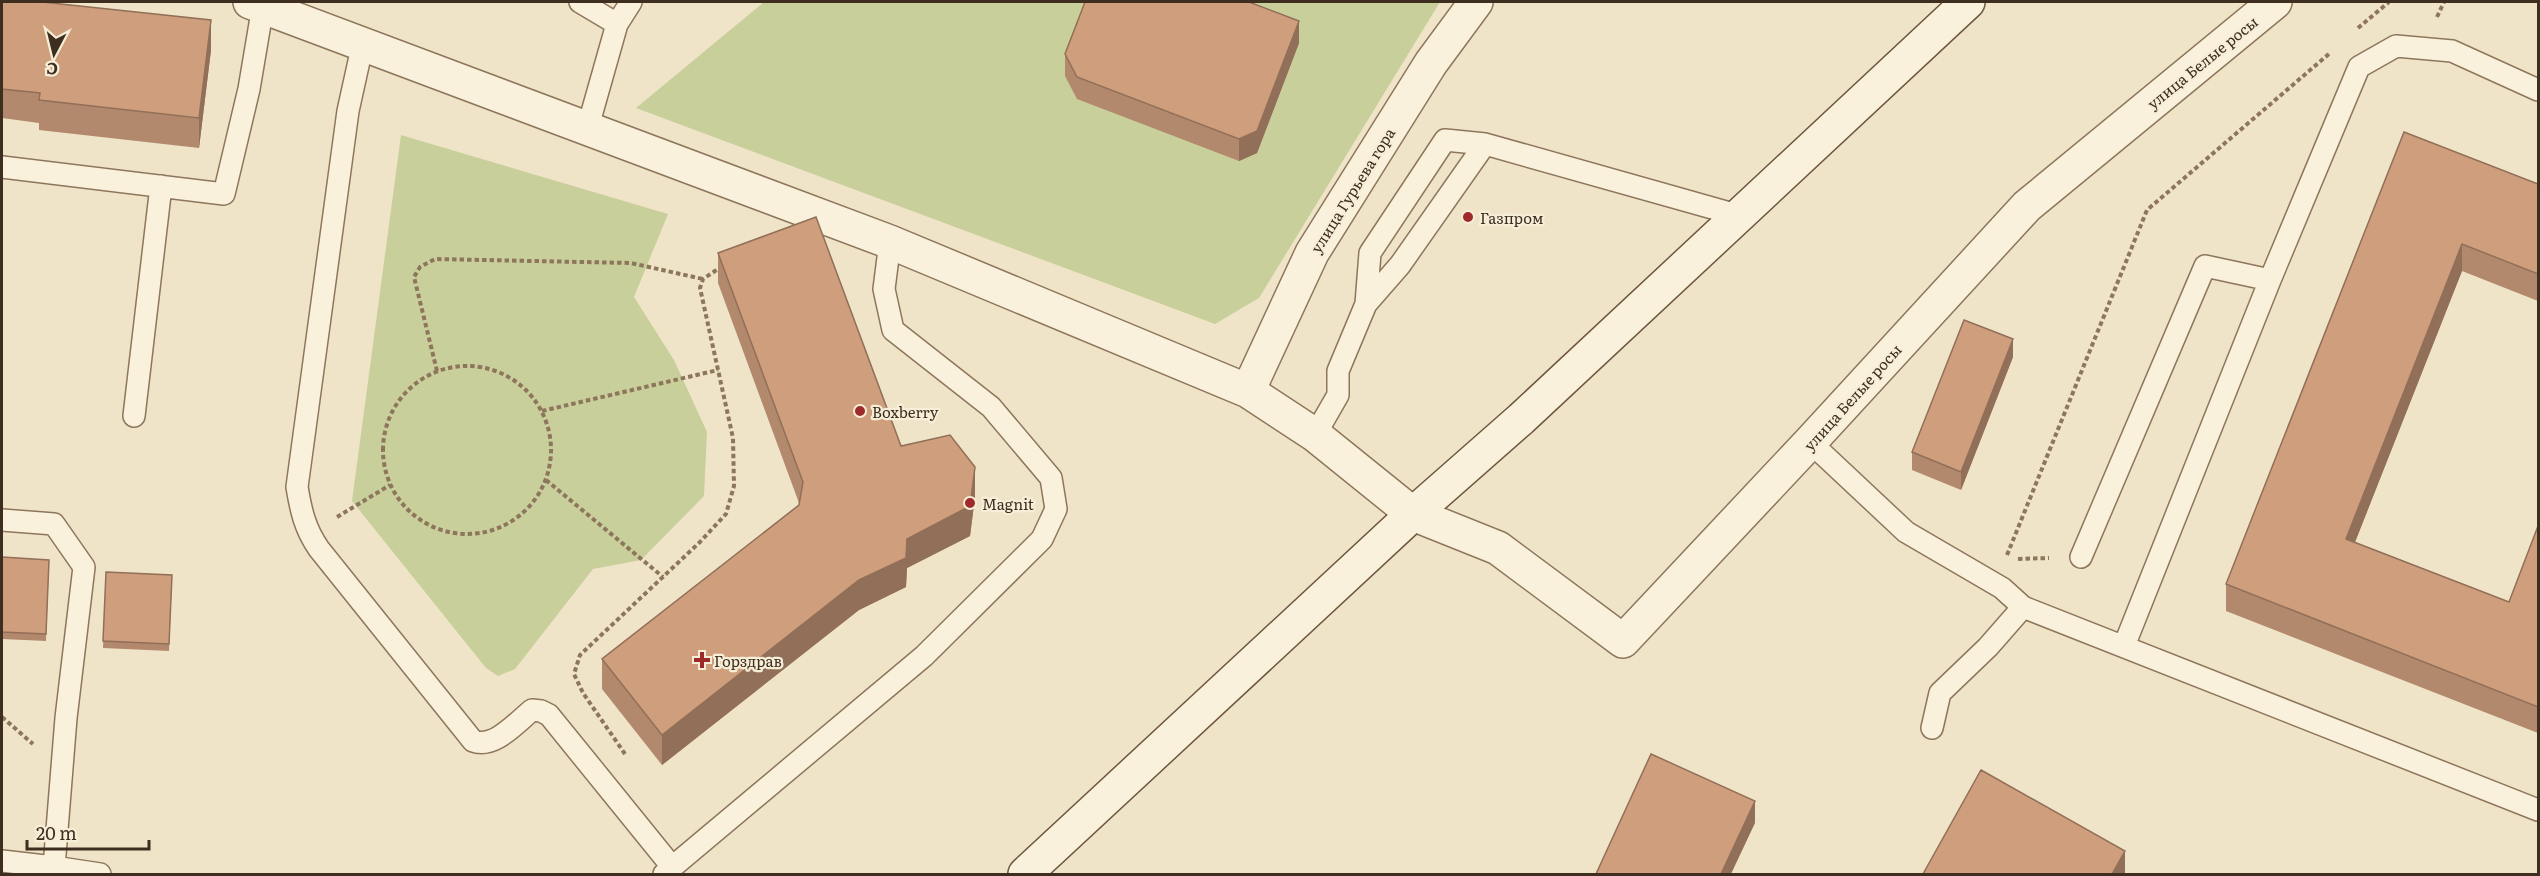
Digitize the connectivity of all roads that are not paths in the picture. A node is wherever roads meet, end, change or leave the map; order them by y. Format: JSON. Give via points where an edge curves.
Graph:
{"nodes":[{"id":1,"x":580,"y":2,"type":"edge"},
{"id":2,"x":631,"y":2,"type":"edge"},
{"id":3,"x":1476,"y":2,"type":"edge"},
{"id":4,"x":1968,"y":2,"type":"edge"},
{"id":5,"x":2275,"y":2,"type":"edge"},
{"id":6,"x":256,"y":4,"type":"edge"},
{"id":7,"x":617,"y":24,"type":"junction"},
{"id":8,"x":363,"y":43,"type":"junction"},
{"id":9,"x":2538,"y":90,"type":"edge"},
{"id":10,"x":587,"y":130,"type":"junction"},
{"id":11,"x":1485,"y":144,"type":"junction"},
{"id":12,"x":2,"y":167,"type":"edge"},
{"id":13,"x":161,"y":186,"type":"junction"},
{"id":14,"x":1737,"y":215,"type":"junction"},
{"id":15,"x":890,"y":242,"type":"junction"},
{"id":16,"x":2270,"y":280,"type":"junction"},
{"id":17,"x":1366,"y":303,"type":"junction"},
{"id":18,"x":1248,"y":391,"type":"junction"},
{"id":19,"x":134,"y":416,"type":"dead end"},
{"id":20,"x":1315,"y":435,"type":"junction"},
{"id":21,"x":1810,"y":442,"type":"junction"},
{"id":22,"x":1413,"y":514,"type":"junction"},
{"id":23,"x":2,"y":520,"type":"edge"},
{"id":24,"x":2081,"y":557,"type":"road end"},
{"id":25,"x":2023,"y":607,"type":"junction"},
{"id":26,"x":2124,"y":646,"type":"junction"},
{"id":27,"x":1932,"y":728,"type":"dead end"},
{"id":28,"x":2538,"y":810,"type":"edge"},
{"id":29,"x":2,"y":861,"type":"edge"},
{"id":30,"x":54,"y":871,"type":"edge"},
{"id":31,"x":668,"y":871,"type":"edge"},
{"id":32,"x":100,"y":874,"type":"edge"},
{"id":33,"x":1025,"y":874,"type":"edge"}],
"edges":[{"from":1,"to":7,"type":"lane"},
{"from":2,"to":7,"type":"lane"},
{"from":3,"to":18,"type":"street","name":"улица Гурьева гора","via":[[1431,63],[1312,253]]},
{"from":4,"to":14,"type":"street"},
{"from":5,"to":21,"type":"street","name":"улица Белые росы","via":[[2026,206]]},
{"from":6,"to":8,"type":"street"},
{"from":6,"to":13,"type":"lane","via":[[249,89],[224,194]]},
{"from":7,"to":10,"type":"lane"},
{"from":8,"to":10,"type":"street"},
{"from":8,"to":31,"type":"lane","via":[[348,111],[297,487],[302,519],[308,534],[473,741],[492,741],[532,710],[549,715]]},
{"from":9,"to":16,"type":"lane","via":[[2452,51],[2396,46],[2359,67]]},
{"from":10,"to":15,"type":"street"},
{"from":11,"to":14,"type":"lane"},
{"from":11,"to":17,"type":"lane","via":[[1400,265]]},
{"from":11,"to":17,"type":"lane","via":[[1445,140],[1370,253]]},
{"from":12,"to":13,"type":"lane"},
{"from":13,"to":19,"type":"lane"},
{"from":14,"to":22,"type":"street"},
{"from":15,"to":18,"type":"street"},
{"from":15,"to":31,"type":"lane","via":[[884,289],[893,330],[991,407],[1051,478],[1056,509],[1042,539],[924,656]]},
{"from":16,"to":24,"type":"lane","via":[[2205,266]]},
{"from":16,"to":26,"type":"lane"},
{"from":17,"to":20,"type":"lane","via":[[1338,372],[1338,395]]},
{"from":18,"to":20,"type":"street"},
{"from":20,"to":22,"type":"street"},
{"from":21,"to":22,"type":"street","name":"улица Белые росы","via":[[1623,641],[1498,548]]},
{"from":21,"to":25,"type":"lane","via":[[1906,532],[2002,588]]},
{"from":22,"to":33,"type":"street"},
{"from":23,"to":30,"type":"lane","via":[[54,524],[84,567],[66,718]]},
{"from":25,"to":26,"type":"lane"},
{"from":25,"to":27,"type":"lane","via":[[1940,693]]},
{"from":26,"to":28,"type":"lane"},
{"from":29,"to":30,"type":"lane"},
{"from":30,"to":32,"type":"lane"}]}
